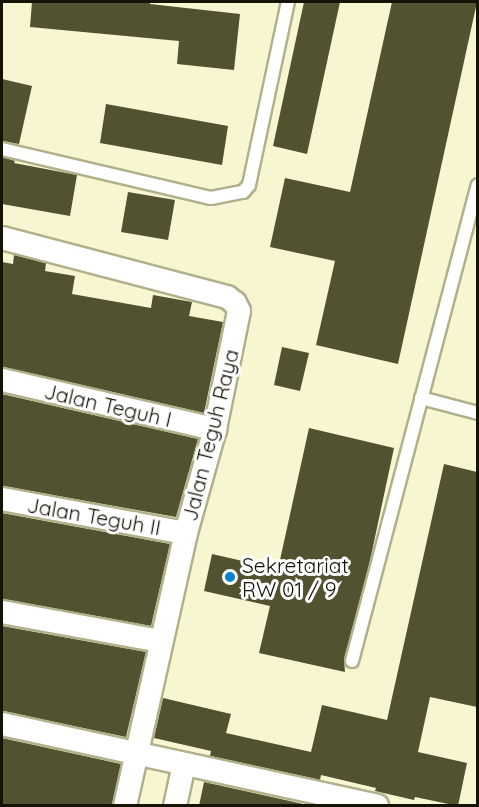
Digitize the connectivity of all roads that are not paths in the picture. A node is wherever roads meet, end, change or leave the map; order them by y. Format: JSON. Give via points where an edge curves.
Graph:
{"nodes":[{"id":1,"x":288,"y":2,"type":"edge"},
{"id":2,"x":2,"y":149,"type":"edge"},
{"id":3,"x":477,"y":184,"type":"edge"},
{"id":4,"x":2,"y":238,"type":"edge"},
{"id":5,"x":2,"y":380,"type":"edge"},
{"id":6,"x":421,"y":398,"type":"junction"},
{"id":7,"x":477,"y":413,"type":"edge"},
{"id":8,"x":215,"y":429,"type":"junction"},
{"id":9,"x":2,"y":499,"type":"edge"},
{"id":10,"x":186,"y":533,"type":"junction"},
{"id":11,"x":2,"y":612,"type":"edge"},
{"id":12,"x":160,"y":641,"type":"junction"},
{"id":13,"x":352,"y":661,"type":"dead end"},
{"id":14,"x":2,"y":724,"type":"edge"},
{"id":15,"x":137,"y":754,"type":"junction"},
{"id":16,"x":184,"y":764,"type":"junction"},
{"id":17,"x":328,"y":800,"type":"edge"},
{"id":18,"x":125,"y":806,"type":"edge"},
{"id":19,"x":175,"y":806,"type":"edge"},
{"id":20,"x":376,"y":806,"type":"edge"}],
"edges":[{"from":1,"to":2,"type":"lane","via":[[249,185],[243,192],[211,198]]},
{"from":3,"to":6,"type":"lane"},
{"from":4,"to":8,"type":"street","name":"Jalan Teguh Raya","via":[[227,297],[235,303],[239,311]]},
{"from":5,"to":8,"type":"street","name":"Jalan Teguh I"},
{"from":6,"to":7,"type":"lane"},
{"from":6,"to":13,"type":"lane"},
{"from":8,"to":10,"type":"street","name":"Jalan Teguh Raya"},
{"from":9,"to":10,"type":"street","name":"Jalan Teguh II"},
{"from":10,"to":12,"type":"street","name":"Jalan Teguh Raya"},
{"from":11,"to":12,"type":"street"},
{"from":12,"to":15,"type":"street","name":"Jalan Teguh Raya"},
{"from":14,"to":15,"type":"street"},
{"from":15,"to":16,"type":"street"},
{"from":15,"to":18,"type":"street","name":"Jalan Teguh Raya"},
{"from":16,"to":17,"type":"street"},
{"from":16,"to":19,"type":"street"},
{"from":17,"to":20,"type":"street"}]}
